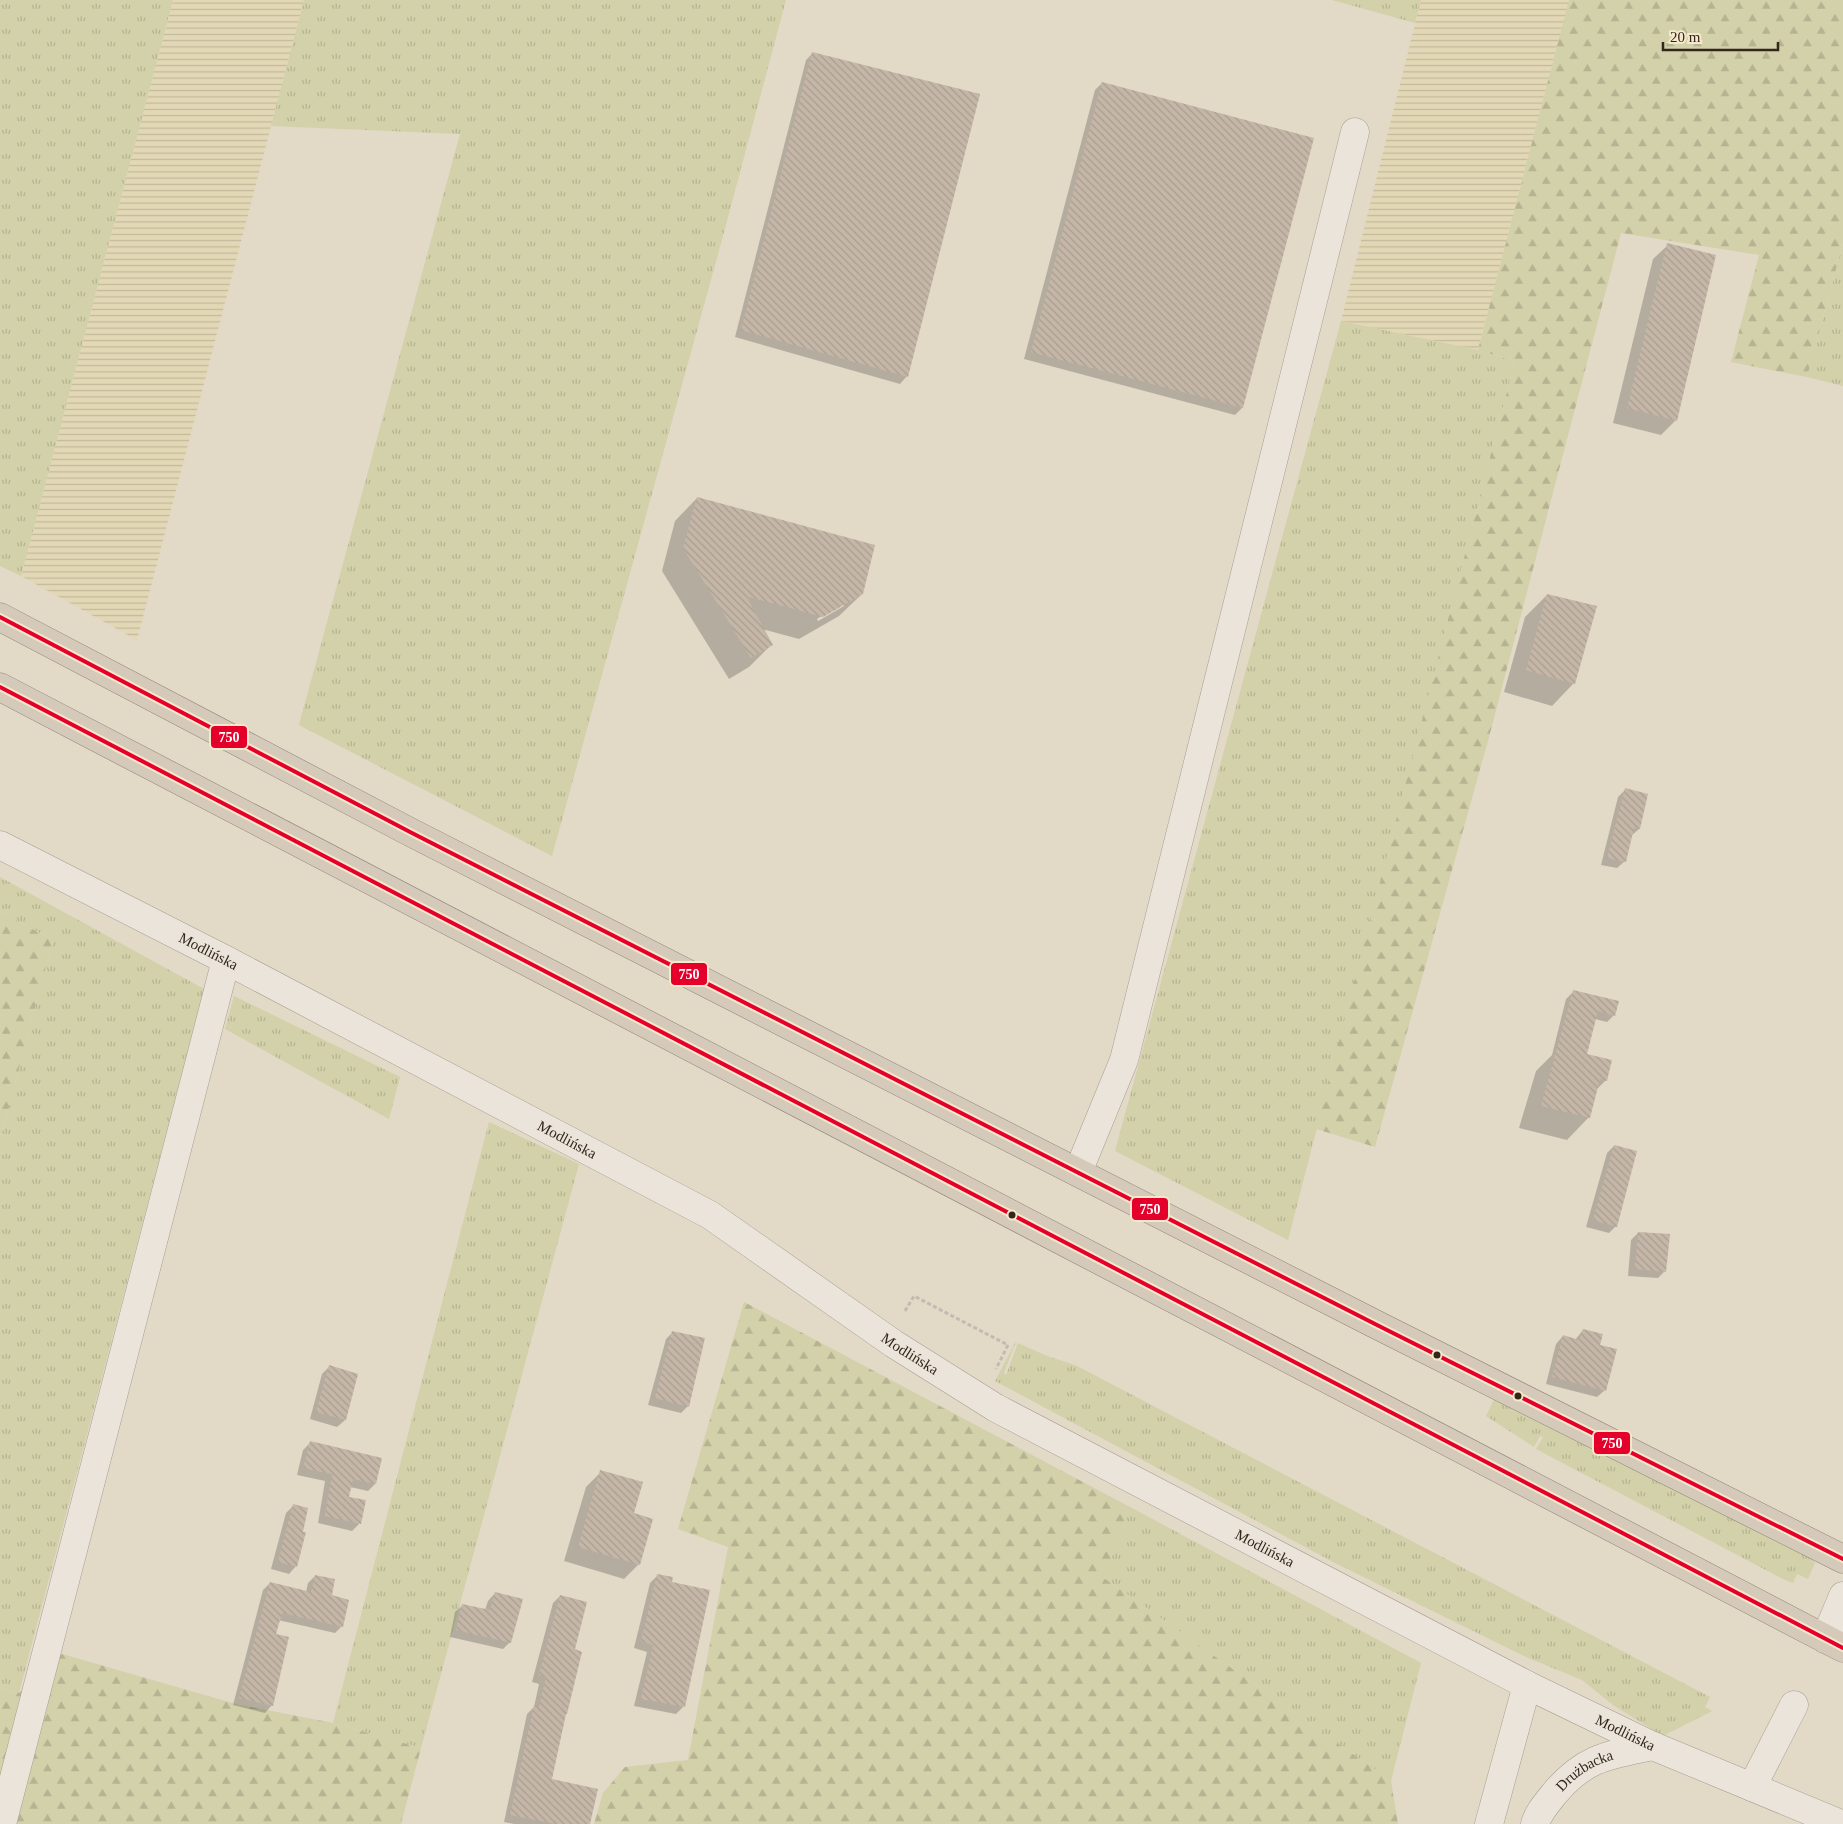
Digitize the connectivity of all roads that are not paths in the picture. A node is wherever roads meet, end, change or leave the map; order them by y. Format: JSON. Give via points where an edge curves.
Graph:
{"nodes":[{"id":1,"x":1355,"y":132,"type":"dead end"},
{"id":2,"x":0,"y":617,"type":"edge"},
{"id":3,"x":0,"y":687,"type":"edge"},
{"id":4,"x":0,"y":845,"type":"edge"},
{"id":5,"x":226,"y":960,"type":"junction"},
{"id":6,"x":1078,"y":1172,"type":"junction"},
{"id":7,"x":1843,"y":1559,"type":"edge"},
{"id":8,"x":1843,"y":1596,"type":"edge"},
{"id":9,"x":1834,"y":1643,"type":"edge"},
{"id":10,"x":1527,"y":1685,"type":"junction"},
{"id":11,"x":1794,"y":1706,"type":"dead end"},
{"id":12,"x":1653,"y":1746,"type":"junction"},
{"id":13,"x":1752,"y":1787,"type":"junction"},
{"id":14,"x":2,"y":1824,"type":"edge"},
{"id":15,"x":1489,"y":1824,"type":"edge"},
{"id":16,"x":1535,"y":1824,"type":"edge"},
{"id":17,"x":1841,"y":1824,"type":"edge"}],
"edges":[{"from":1,"to":6,"type":"street","via":[[1124,1060]]},
{"from":2,"to":6,"type":"highway","via":[[412,833]]},
{"from":3,"to":9,"type":"highway"},
{"from":4,"to":5,"type":"street","name":"Modlińska"},
{"from":5,"to":10,"type":"street","name":"Modlińska","via":[[710,1215],[889,1341],[982,1399]]},
{"from":5,"to":14,"type":"street"},
{"from":6,"to":7,"type":"highway"},
{"from":8,"to":9,"type":"street"},
{"from":10,"to":12,"type":"street","name":"Modlińska"},
{"from":10,"to":15,"type":"street"},
{"from":11,"to":13,"type":"street"},
{"from":12,"to":13,"type":"street","name":"Modlińska"},
{"from":12,"to":16,"type":"street","name":"Drużbacka","via":[[1605,1756],[1581,1767],[1561,1785]]},
{"from":13,"to":17,"type":"street","name":"Modlińska"}]}
